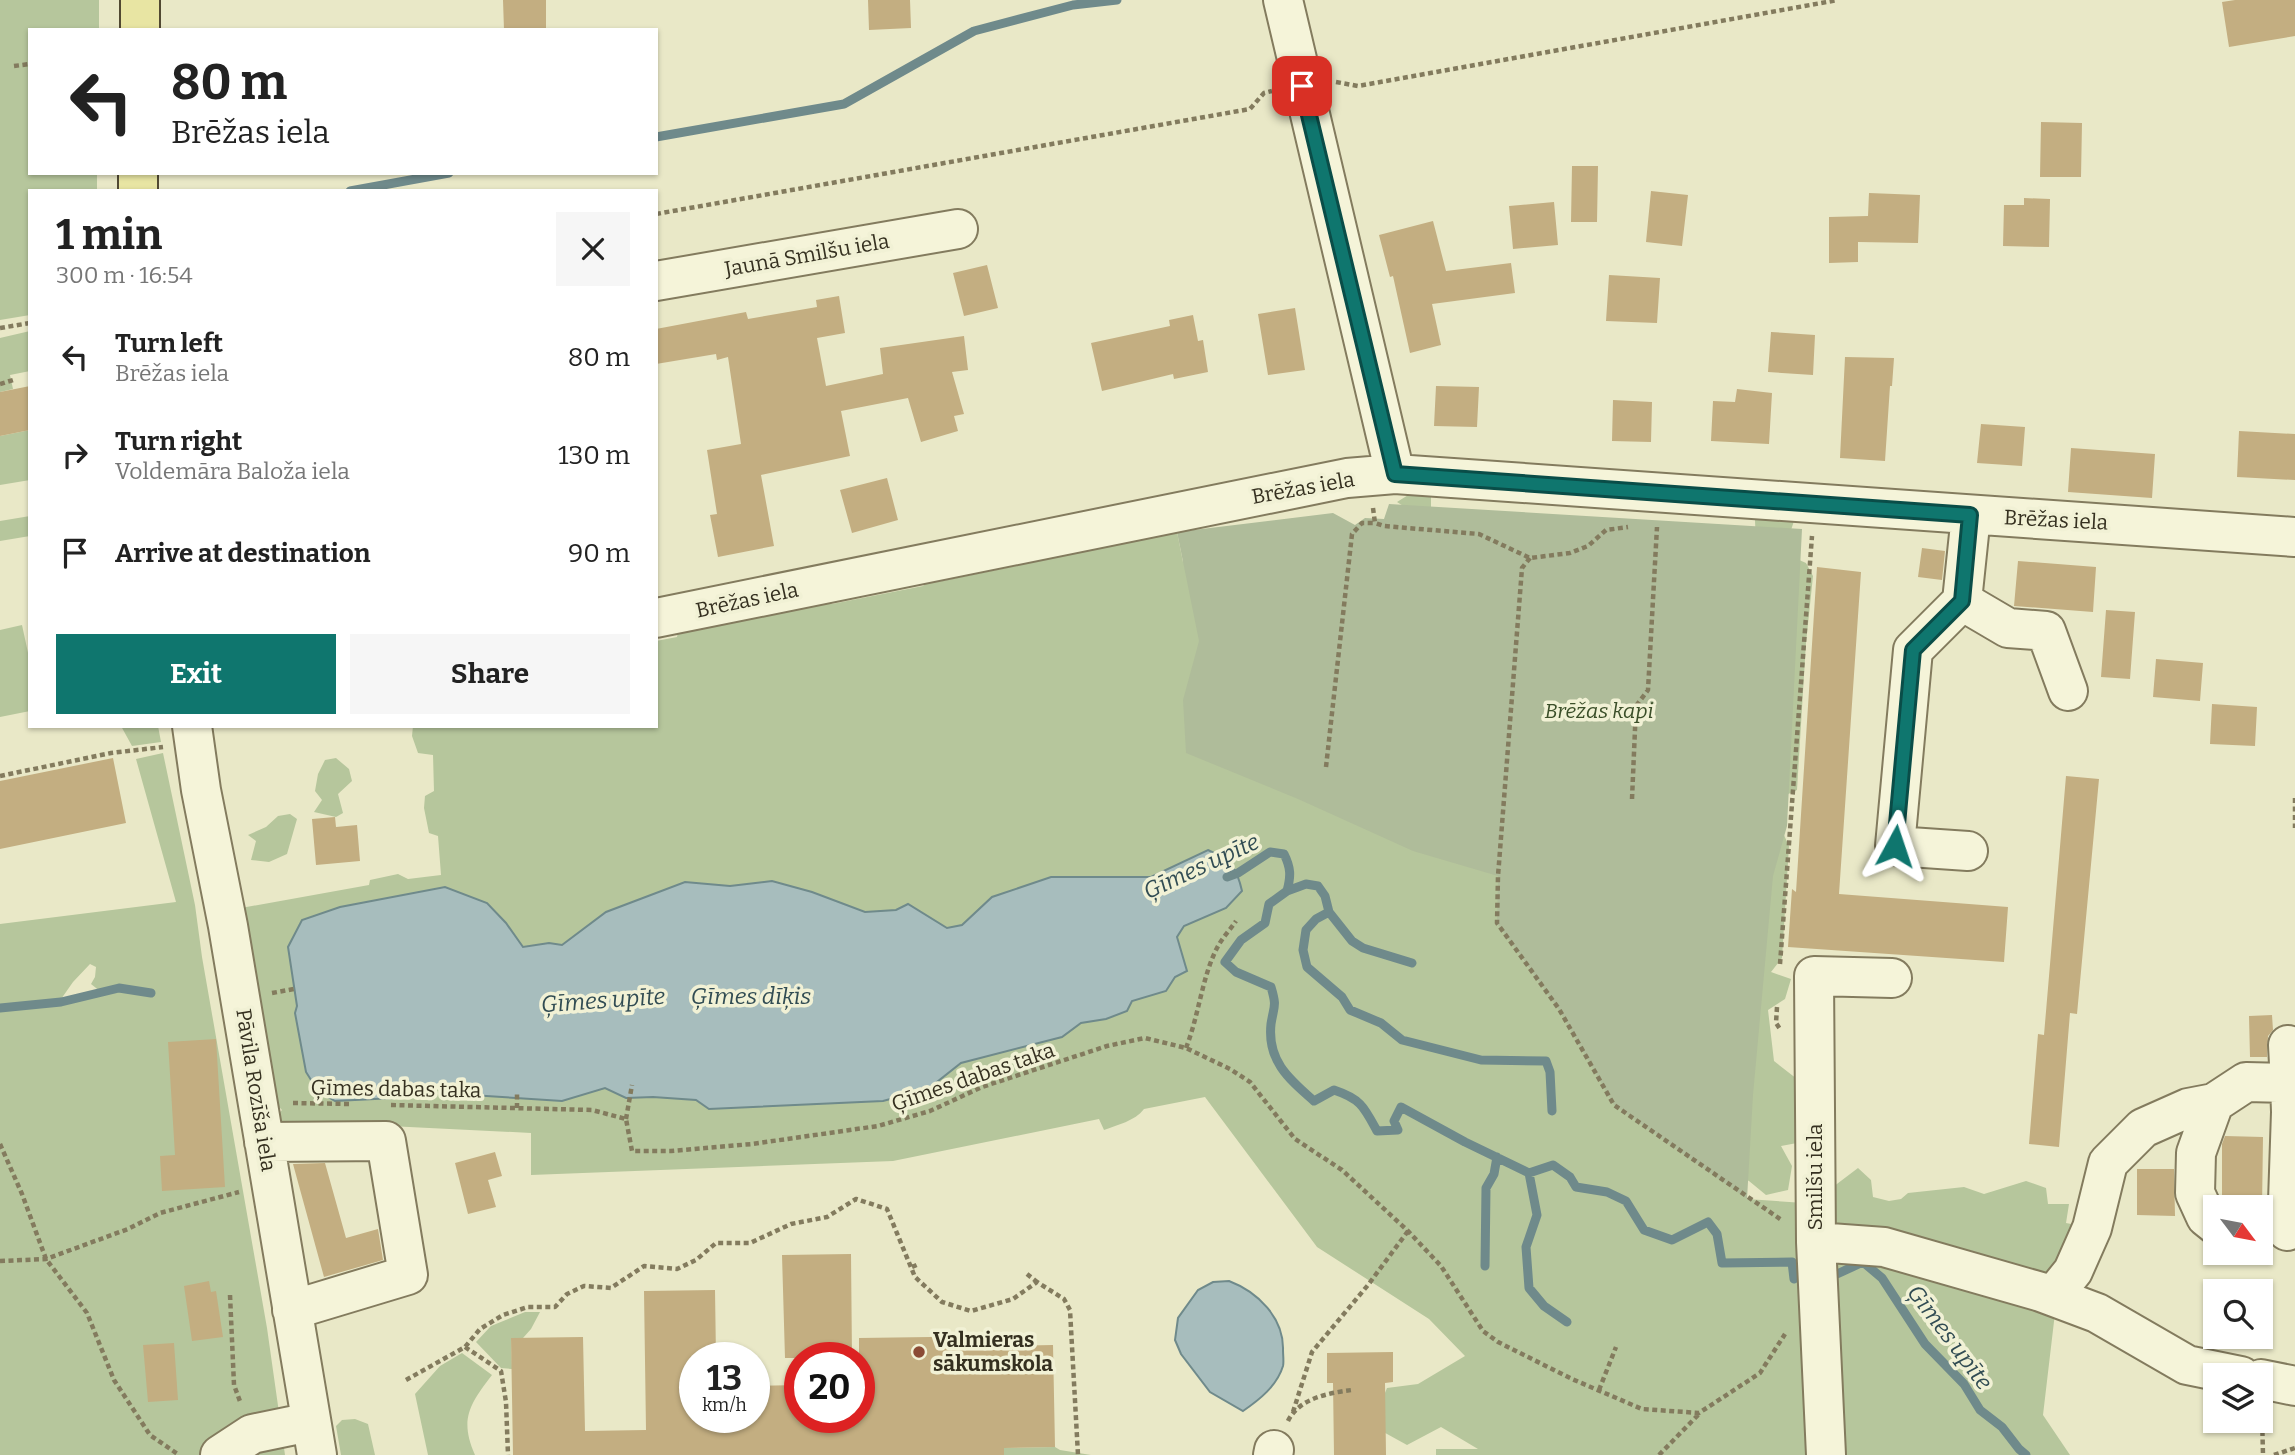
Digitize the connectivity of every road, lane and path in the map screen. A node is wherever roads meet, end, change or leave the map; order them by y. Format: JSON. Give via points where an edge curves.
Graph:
{"nodes":[{"id":1,"x":140,"y":0,"type":"edge"},
{"id":2,"x":1283,"y":0,"type":"edge"},
{"id":3,"x":1838,"y":0,"type":"edge"},
{"id":4,"x":140,"y":28,"type":"edge"},
{"id":5,"x":28,"y":64,"type":"edge"},
{"id":6,"x":14,"y":66,"type":"dead end"},
{"id":7,"x":1358,"y":86,"type":"dead end"},
{"id":8,"x":1284,"y":89,"type":"dead end"},
{"id":9,"x":658,"y":214,"type":"edge"},
{"id":10,"x":958,"y":229,"type":"dead end"},
{"id":11,"x":658,"y":281,"type":"edge"},
{"id":12,"x":28,"y":323,"type":"edge"},
{"id":13,"x":0,"y":328,"type":"edge"},
{"id":14,"x":13,"y":380,"type":"dead end"},
{"id":15,"x":0,"y":384,"type":"edge"},
{"id":16,"x":1383,"y":486,"type":"junction"},
{"id":17,"x":1970,"y":515,"type":"junction"},
{"id":18,"x":1658,"y":520,"type":"dead end"},
{"id":19,"x":1375,"y":523,"type":"junction"},
{"id":20,"x":1812,"y":526,"type":"dead end"},
{"id":21,"x":1638,"y":528,"type":"dead end"},
{"id":22,"x":1647,"y":529,"type":"dead end"},
{"id":23,"x":1657,"y":530,"type":"junction"},
{"id":24,"x":2295,"y":537,"type":"edge"},
{"id":25,"x":1530,"y":558,"type":"junction"},
{"id":26,"x":1962,"y":601,"type":"junction"},
{"id":27,"x":658,"y":618,"type":"edge"},
{"id":28,"x":2068,"y":691,"type":"dead end"},
{"id":29,"x":181,"y":736,"type":"edge"},
{"id":30,"x":1326,"y":767,"type":"dead end"},
{"id":31,"x":0,"y":776,"type":"edge"},
{"id":32,"x":2295,"y":798,"type":"edge"},
{"id":33,"x":1632,"y":799,"type":"dead end"},
{"id":34,"x":2295,"y":828,"type":"edge"},
{"id":35,"x":1968,"y":851,"type":"dead end"},
{"id":36,"x":1236,"y":921,"type":"dead end"},
{"id":37,"x":1780,"y":967,"type":"dead end"},
{"id":38,"x":1892,"y":978,"type":"dead end"},
{"id":39,"x":1778,"y":995,"type":"dead end"},
{"id":40,"x":1784,"y":1034,"type":"dead end"},
{"id":41,"x":2288,"y":1045,"type":"dead end"},
{"id":42,"x":1186,"y":1048,"type":"junction"},
{"id":43,"x":632,"y":1085,"type":"dead end"},
{"id":44,"x":517,"y":1093,"type":"dead end"},
{"id":45,"x":2214,"y":1102,"type":"junction"},
{"id":46,"x":288,"y":1103,"type":"dead end"},
{"id":47,"x":2292,"y":1103,"type":"edge"},
{"id":48,"x":355,"y":1104,"type":"dead end"},
{"id":49,"x":382,"y":1105,"type":"dead end"},
{"id":50,"x":517,"y":1108,"type":"junction"},
{"id":51,"x":626,"y":1119,"type":"junction"},
{"id":52,"x":264,"y":1142,"type":"junction"},
{"id":53,"x":0,"y":1144,"type":"edge"},
{"id":54,"x":248,"y":1190,"type":"dead end"},
{"id":55,"x":2203,"y":1210,"type":"edge"},
{"id":56,"x":1408,"y":1231,"type":"junction"},
{"id":57,"x":2281,"y":1231,"type":"edge"},
{"id":58,"x":1816,"y":1242,"type":"junction"},
{"id":59,"x":46,"y":1259,"type":"junction"},
{"id":60,"x":0,"y":1261,"type":"edge"},
{"id":61,"x":919,"y":1264,"type":"dead end"},
{"id":62,"x":912,"y":1267,"type":"junction"},
{"id":63,"x":1027,"y":1275,"type":"dead end"},
{"id":64,"x":1037,"y":1282,"type":"junction"},
{"id":65,"x":230,"y":1295,"type":"dead end"},
{"id":66,"x":2053,"y":1296,"type":"junction"},
{"id":67,"x":292,"y":1310,"type":"junction"},
{"id":68,"x":1788,"y":1329,"type":"dead end"},
{"id":69,"x":465,"y":1347,"type":"junction"},
{"id":70,"x":1616,"y":1347,"type":"dead end"},
{"id":71,"x":2203,"y":1368,"type":"edge"},
{"id":72,"x":406,"y":1380,"type":"dead end"},
{"id":73,"x":2273,"y":1381,"type":"edge"},
{"id":74,"x":2295,"y":1386,"type":"edge"},
{"id":75,"x":1352,"y":1390,"type":"dead end"},
{"id":76,"x":1599,"y":1390,"type":"junction"},
{"id":77,"x":1293,"y":1412,"type":"junction"},
{"id":78,"x":1699,"y":1413,"type":"junction"},
{"id":79,"x":251,"y":1434,"type":"junction"},
{"id":80,"x":313,"y":1438,"type":"edge"},
{"id":81,"x":2295,"y":1448,"type":"edge"},
{"id":82,"x":1273,"y":1453,"type":"edge"},
{"id":83,"x":179,"y":1455,"type":"edge"},
{"id":84,"x":220,"y":1455,"type":"edge"},
{"id":85,"x":508,"y":1455,"type":"edge"},
{"id":86,"x":1078,"y":1455,"type":"edge"},
{"id":87,"x":1659,"y":1455,"type":"edge"},
{"id":88,"x":1826,"y":1455,"type":"edge"},
{"id":89,"x":2274,"y":1455,"type":"edge"}],
"edges":[{"from":1,"to":4,"type":"main road"},
{"from":2,"to":16,"type":"street"},
{"from":3,"to":7,"type":"path"},
{"from":5,"to":6,"type":"path"},
{"from":8,"to":9,"type":"path","via":[[1264,93],[1250,109]]},
{"from":10,"to":11,"type":"street","name":"Jaunā Smilšu iela"},
{"from":12,"to":13,"type":"path"},
{"from":14,"to":15,"type":"path"},
{"from":16,"to":17,"type":"street","name":"Brēžas iela"},
{"from":16,"to":19,"type":"path"},
{"from":16,"to":27,"type":"street","name":"Brēžas iela","via":[[1347,478]]},
{"from":17,"to":24,"type":"street","name":"Brēžas iela"},
{"from":17,"to":26,"type":"street"},
{"from":18,"to":23,"type":"path"},
{"from":19,"to":25,"type":"path","via":[[1479,534]]},
{"from":19,"to":30,"type":"path","via":[[1362,523],[1352,534]]},
{"from":20,"to":37,"type":"path"},
{"from":21,"to":25,"type":"path","via":[[1606,530],[1588,546],[1570,553]]},
{"from":22,"to":23,"type":"path"},
{"from":23,"to":33,"type":"path","via":[[1648,690],[1636,706]]},
{"from":25,"to":58,"type":"path","via":[[1522,568],[1497,923],[1559,1009],[1614,1105]]},
{"from":26,"to":28,"type":"street","via":[[2008,628],[2046,631]]},
{"from":26,"to":35,"type":"street","via":[[1913,650],[1895,846]]},
{"from":29,"to":31,"type":"path","via":[[134,752]]},
{"from":29,"to":52,"type":"street","name":"Pāvila Rozīša iela"},
{"from":32,"to":34,"type":"path"},
{"from":36,"to":42,"type":"path","via":[[1211,961]]},
{"from":38,"to":58,"type":"street","name":"Smilšu iela","via":[[1814,976]]},
{"from":39,"to":40,"type":"path","via":[[1776,1023]]},
{"from":41,"to":47,"type":"street"},
{"from":42,"to":51,"type":"path","name":"Ģīmes dabas taka","via":[[1145,1038],[1107,1046],[878,1126],[752,1144],[632,1151]]},
{"from":42,"to":56,"type":"path","name":"Ģīmes dabas taka","via":[[1250,1082],[1295,1139],[1342,1170]]},
{"from":43,"to":51,"type":"path","name":"Ģīmes dabas taka"},
{"from":44,"to":50,"type":"path"},
{"from":45,"to":47,"type":"street","via":[[2246,1082]]},
{"from":45,"to":55,"type":"street","via":[[2196,1153],[2195,1193]]},
{"from":45,"to":66,"type":"street","via":[[2143,1128],[2108,1163],[2092,1228],[2073,1271]]},
{"from":46,"to":48,"type":"path","name":"Ģīmes dabas taka"},
{"from":47,"to":57,"type":"street"},
{"from":49,"to":50,"type":"path","name":"Ģīmes dabas taka"},
{"from":50,"to":51,"type":"path","name":"Ģīmes dabas taka","via":[[592,1110]]},
{"from":52,"to":67,"type":"street","name":"Pāvila Rozīša iela"},
{"from":52,"to":67,"type":"street","via":[[386,1141],[408,1275]]},
{"from":53,"to":59,"type":"path"},
{"from":54,"to":59,"type":"path","via":[[160,1213]]},
{"from":56,"to":76,"type":"path","name":"Ģīmes dabas taka","via":[[1441,1266],[1483,1331]]},
{"from":56,"to":77,"type":"path","via":[[1312,1352]]},
{"from":58,"to":66,"type":"street","via":[[1884,1247]]},
{"from":58,"to":88,"type":"street","name":"Smilšu iela"},
{"from":59,"to":60,"type":"path"},
{"from":59,"to":83,"type":"path","via":[[87,1313],[114,1380],[150,1435]]},
{"from":61,"to":62,"type":"path"},
{"from":62,"to":64,"type":"path","via":[[915,1277],[942,1302],[971,1311],[1013,1299]]},
{"from":62,"to":69,"type":"path","via":[[887,1209],[856,1199],[827,1217],[791,1224],[750,1243],[716,1242],[677,1269],[644,1266],[611,1287],[584,1286],[567,1293],[555,1307],[528,1307],[503,1315],[480,1329]]},
{"from":63,"to":64,"type":"path"},
{"from":64,"to":86,"type":"path","via":[[1064,1299],[1070,1310]]},
{"from":65,"to":79,"type":"path","via":[[234,1385]]},
{"from":66,"to":71,"type":"street","via":[[2097,1313],[2187,1365]]},
{"from":67,"to":80,"type":"street","name":"Pāvila Rozīša iela"},
{"from":68,"to":78,"type":"path","via":[[1760,1373]]},
{"from":69,"to":72,"type":"path"},
{"from":69,"to":85,"type":"path","via":[[501,1371]]},
{"from":70,"to":76,"type":"path"},
{"from":73,"to":74,"type":"street"},
{"from":75,"to":77,"type":"path","via":[[1323,1394]]},
{"from":76,"to":78,"type":"path","name":"Ģīmes dabas taka","via":[[1642,1409]]},
{"from":77,"to":82,"type":"path"},
{"from":78,"to":87,"type":"path"},
{"from":79,"to":80,"type":"street"},
{"from":79,"to":84,"type":"street"},
{"from":81,"to":89,"type":"path"}]}
